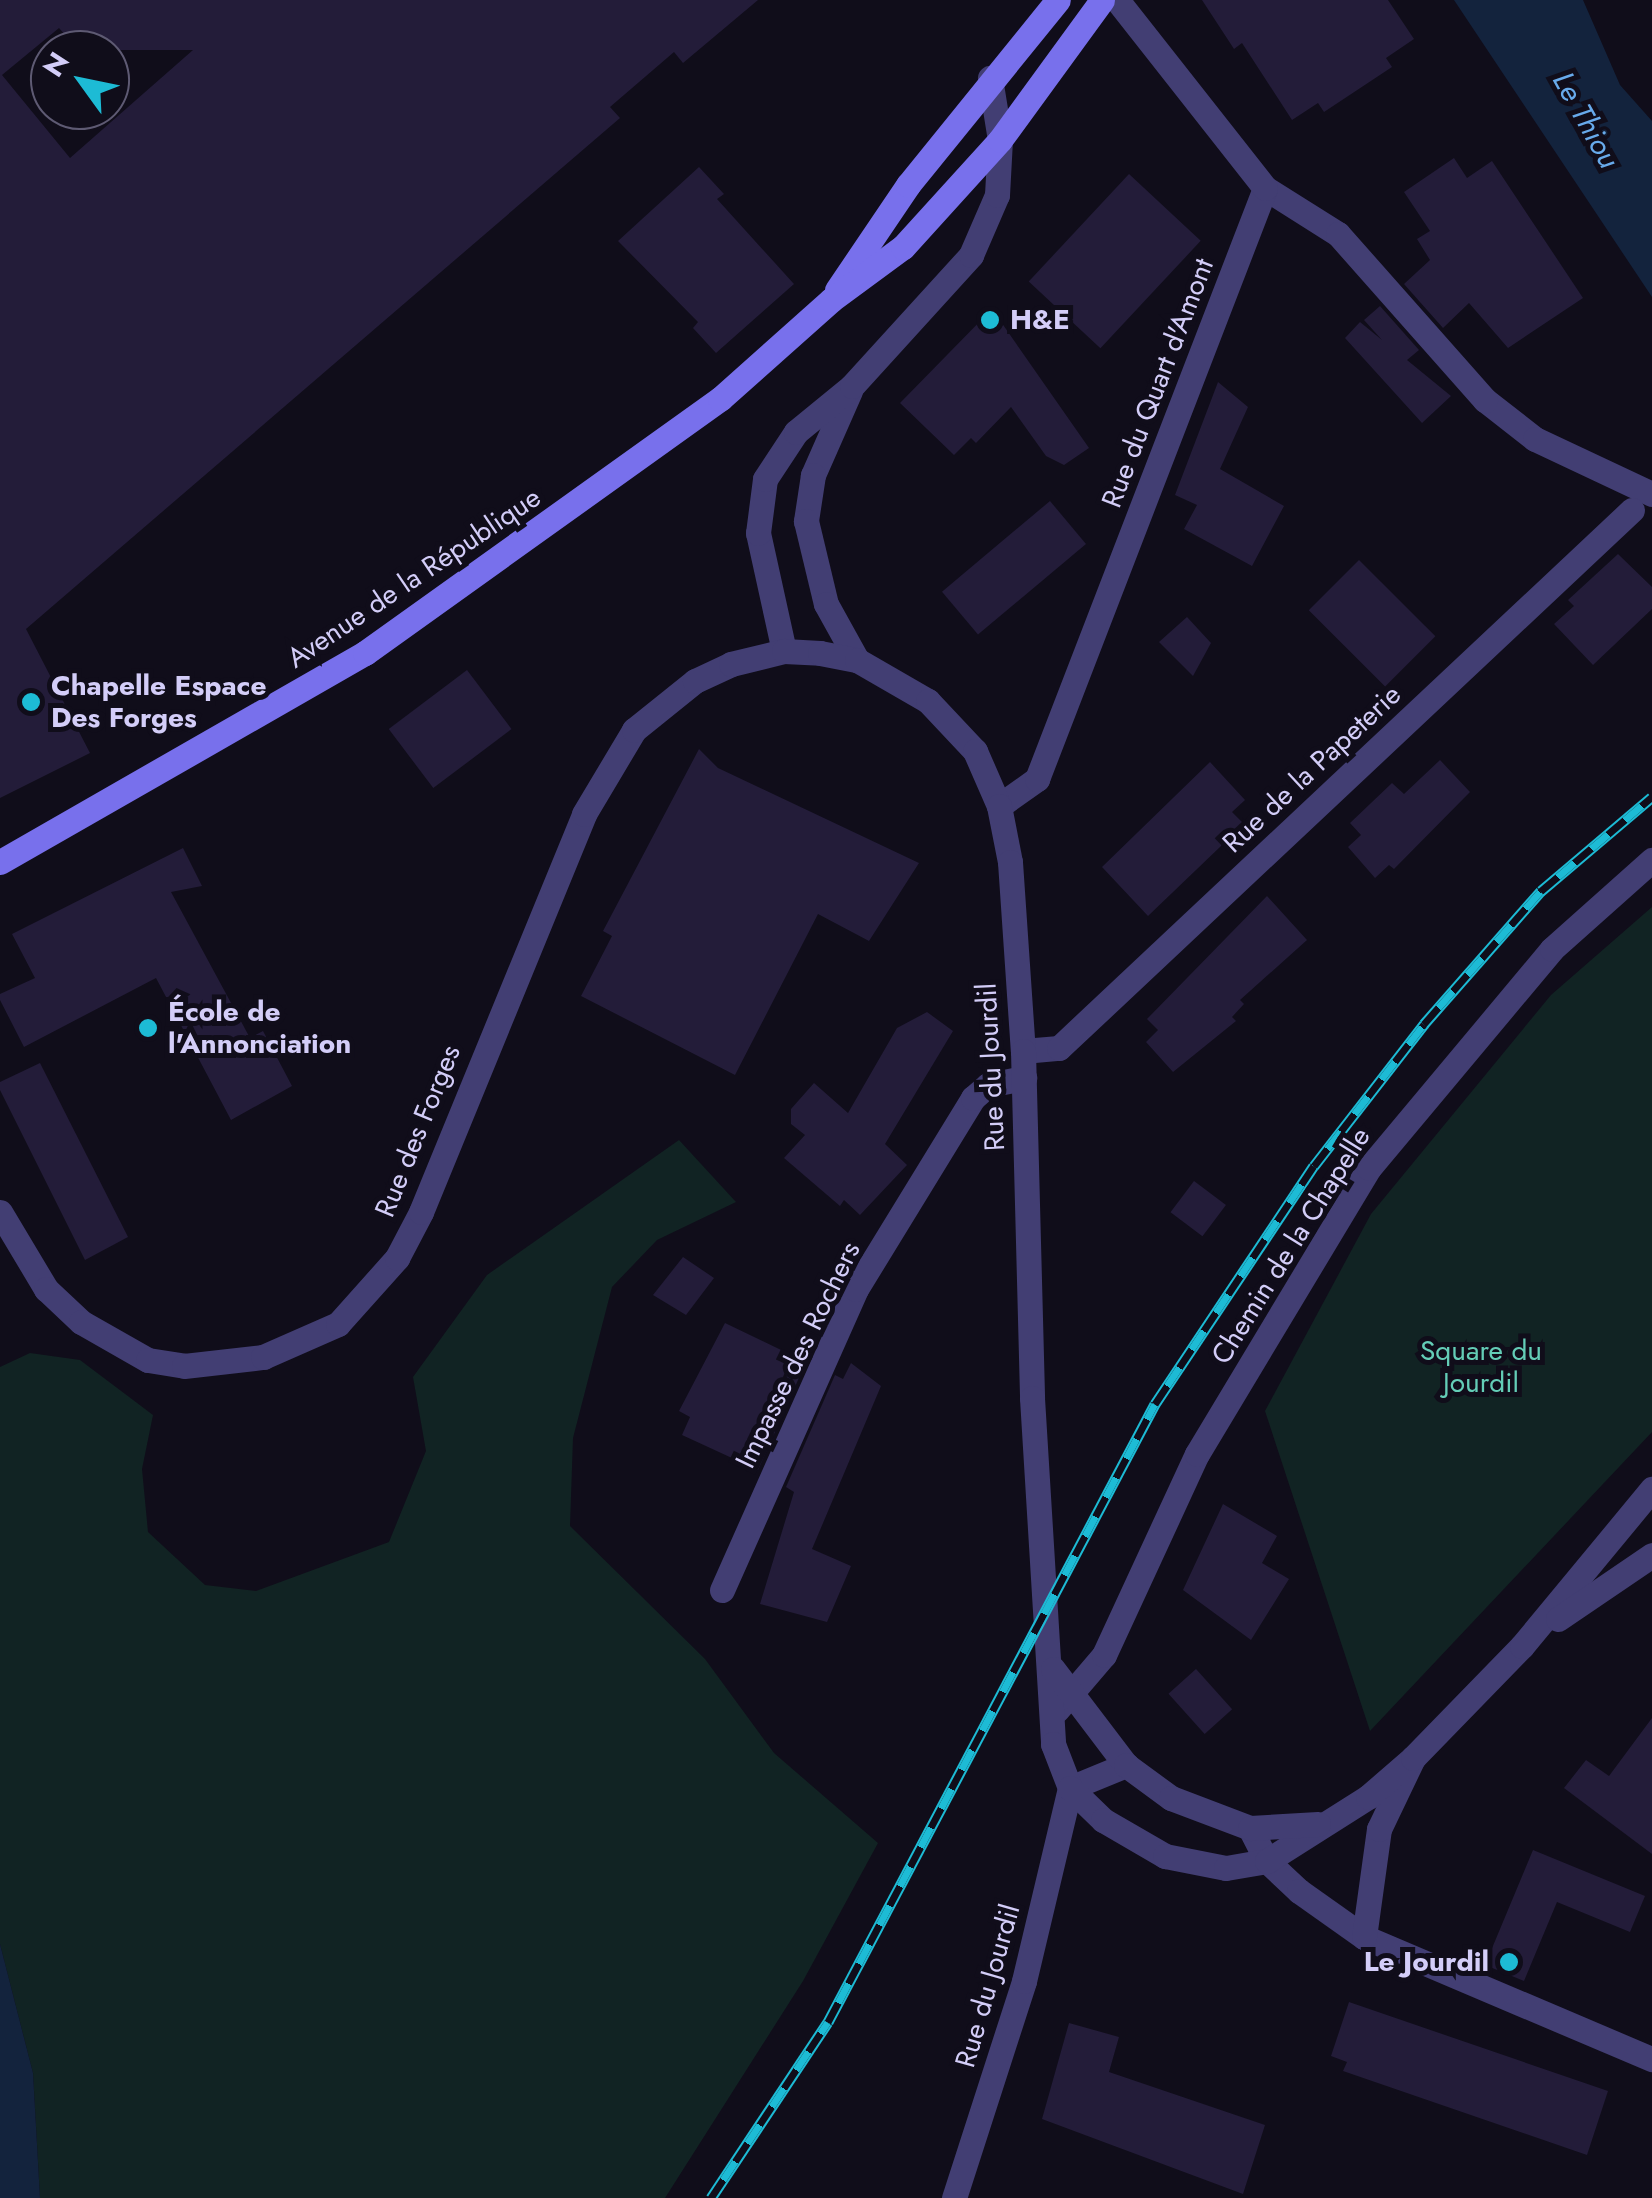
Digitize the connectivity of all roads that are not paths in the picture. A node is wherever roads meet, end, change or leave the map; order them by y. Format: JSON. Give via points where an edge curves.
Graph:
{"nodes":[{"id":1,"x":1058,"y":0,"type":"edge"},
{"id":2,"x":1102,"y":0,"type":"edge"},
{"id":3,"x":1117,"y":0,"type":"edge"},
{"id":4,"x":990,"y":78,"type":"junction"},
{"id":5,"x":1000,"y":140,"type":"junction"},
{"id":6,"x":1266,"y":188,"type":"junction"},
{"id":7,"x":831,"y":300,"type":"junction"},
{"id":8,"x":852,"y":386,"type":"junction"},
{"id":9,"x":1642,"y":502,"type":"edge"},
{"id":10,"x":784,"y":651,"type":"junction"},
{"id":11,"x":857,"y":660,"type":"junction"},
{"id":12,"x":999,"y":806,"type":"junction"},
{"id":13,"x":1652,"y":860,"type":"edge"},
{"id":14,"x":0,"y":862,"type":"edge"},
{"id":15,"x":1023,"y":1052,"type":"junction"},
{"id":16,"x":1024,"y":1078,"type":"junction"},
{"id":17,"x":0,"y":1212,"type":"edge"},
{"id":18,"x":1652,"y":1488,"type":"edge"},
{"id":19,"x":1652,"y":1556,"type":"edge"},
{"id":20,"x":722,"y":1590,"type":"dead end"},
{"id":21,"x":1522,"y":1646,"type":"junction"},
{"id":22,"x":1053,"y":1670,"type":"junction"},
{"id":23,"x":1077,"y":1694,"type":"junction"},
{"id":24,"x":1053,"y":1713,"type":"junction"},
{"id":25,"x":1413,"y":1758,"type":"junction"},
{"id":26,"x":1126,"y":1766,"type":"junction"},
{"id":27,"x":1070,"y":1788,"type":"junction"},
{"id":28,"x":1319,"y":1824,"type":"junction"},
{"id":29,"x":1250,"y":1828,"type":"junction"},
{"id":30,"x":1267,"y":1860,"type":"junction"},
{"id":31,"x":1364,"y":1937,"type":"junction"},
{"id":32,"x":1652,"y":2060,"type":"edge"},
{"id":33,"x":954,"y":2198,"type":"edge"}],
"edges":[{"from":1,"to":4,"type":"main road","name":"Avenue de la République"},
{"from":2,"to":5,"type":"main road","name":"Avenue de la République"},
{"from":3,"to":6,"type":"street"},
{"from":4,"to":5,"type":"street"},
{"from":4,"to":7,"type":"main road","name":"Avenue de la République","via":[[880,222]]},
{"from":5,"to":7,"type":"main road","name":"Avenue de la République","via":[[903,247]]},
{"from":5,"to":8,"type":"street","via":[[994,210],[972,255]]},
{"from":6,"to":9,"type":"street","via":[[1338,234],[1485,400],[1535,439]]},
{"from":6,"to":12,"type":"street","name":"Rue du Quart d'Amont","via":[[1037,780]]},
{"from":7,"to":14,"type":"main road","name":"Avenue de la République","via":[[720,399],[410,623]]},
{"from":8,"to":10,"type":"street","via":[[796,432],[765,479],[758,503],[761,550]]},
{"from":8,"to":11,"type":"street","via":[[813,474],[806,521],[826,604]]},
{"from":9,"to":15,"type":"street","name":"Rue de la Papeterie","via":[[1059,1048]]},
{"from":10,"to":11,"type":"street","name":"Rue du Jourdil"},
{"from":10,"to":17,"type":"street","name":"Rue des Forges","via":[[695,681],[634,730],[614,758],[513,975],[421,1212],[397,1258],[338,1324],[263,1358],[184,1366],[148,1360],[81,1322],[46,1289]]},
{"from":11,"to":12,"type":"street","name":"Rue du Jourdil","via":[[898,681],[954,725],[975,751]]},
{"from":12,"to":15,"type":"street","name":"Rue du Jourdil","via":[[1010,862]]},
{"from":13,"to":23,"type":"street","name":"Chemin de la Chapelle","via":[[1552,949],[1369,1168],[1197,1454],[1104,1655]]},
{"from":15,"to":16,"type":"street","name":"Rue du Jourdil"},
{"from":16,"to":20,"type":"street","name":"Impasse des Rochers","via":[[988,1084],[973,1098],[856,1290]]},
{"from":16,"to":22,"type":"street","name":"Rue du Jourdil","via":[[1040,1538]]},
{"from":18,"to":21,"type":"street"},
{"from":19,"to":21,"type":"street","via":[[1623,1569]]},
{"from":21,"to":25,"type":"street"},
{"from":22,"to":23,"type":"street"},
{"from":22,"to":24,"type":"street"},
{"from":23,"to":24,"type":"street","name":"Chemin de la Chapelle"},
{"from":23,"to":26,"type":"street"},
{"from":24,"to":27,"type":"street","via":[[1053,1744]]},
{"from":25,"to":28,"type":"street","via":[[1368,1797]]},
{"from":25,"to":31,"type":"street","via":[[1379,1829]]},
{"from":26,"to":27,"type":"street"},
{"from":26,"to":29,"type":"street","via":[[1202,1815]]},
{"from":27,"to":30,"type":"street","via":[[1102,1820],[1165,1856],[1226,1868]]},
{"from":27,"to":33,"type":"street","name":"Rue du Jourdil","via":[[1024,1981]]},
{"from":28,"to":29,"type":"street"},
{"from":28,"to":30,"type":"street"},
{"from":29,"to":30,"type":"street"},
{"from":30,"to":31,"type":"street"},
{"from":31,"to":32,"type":"street"}]}
